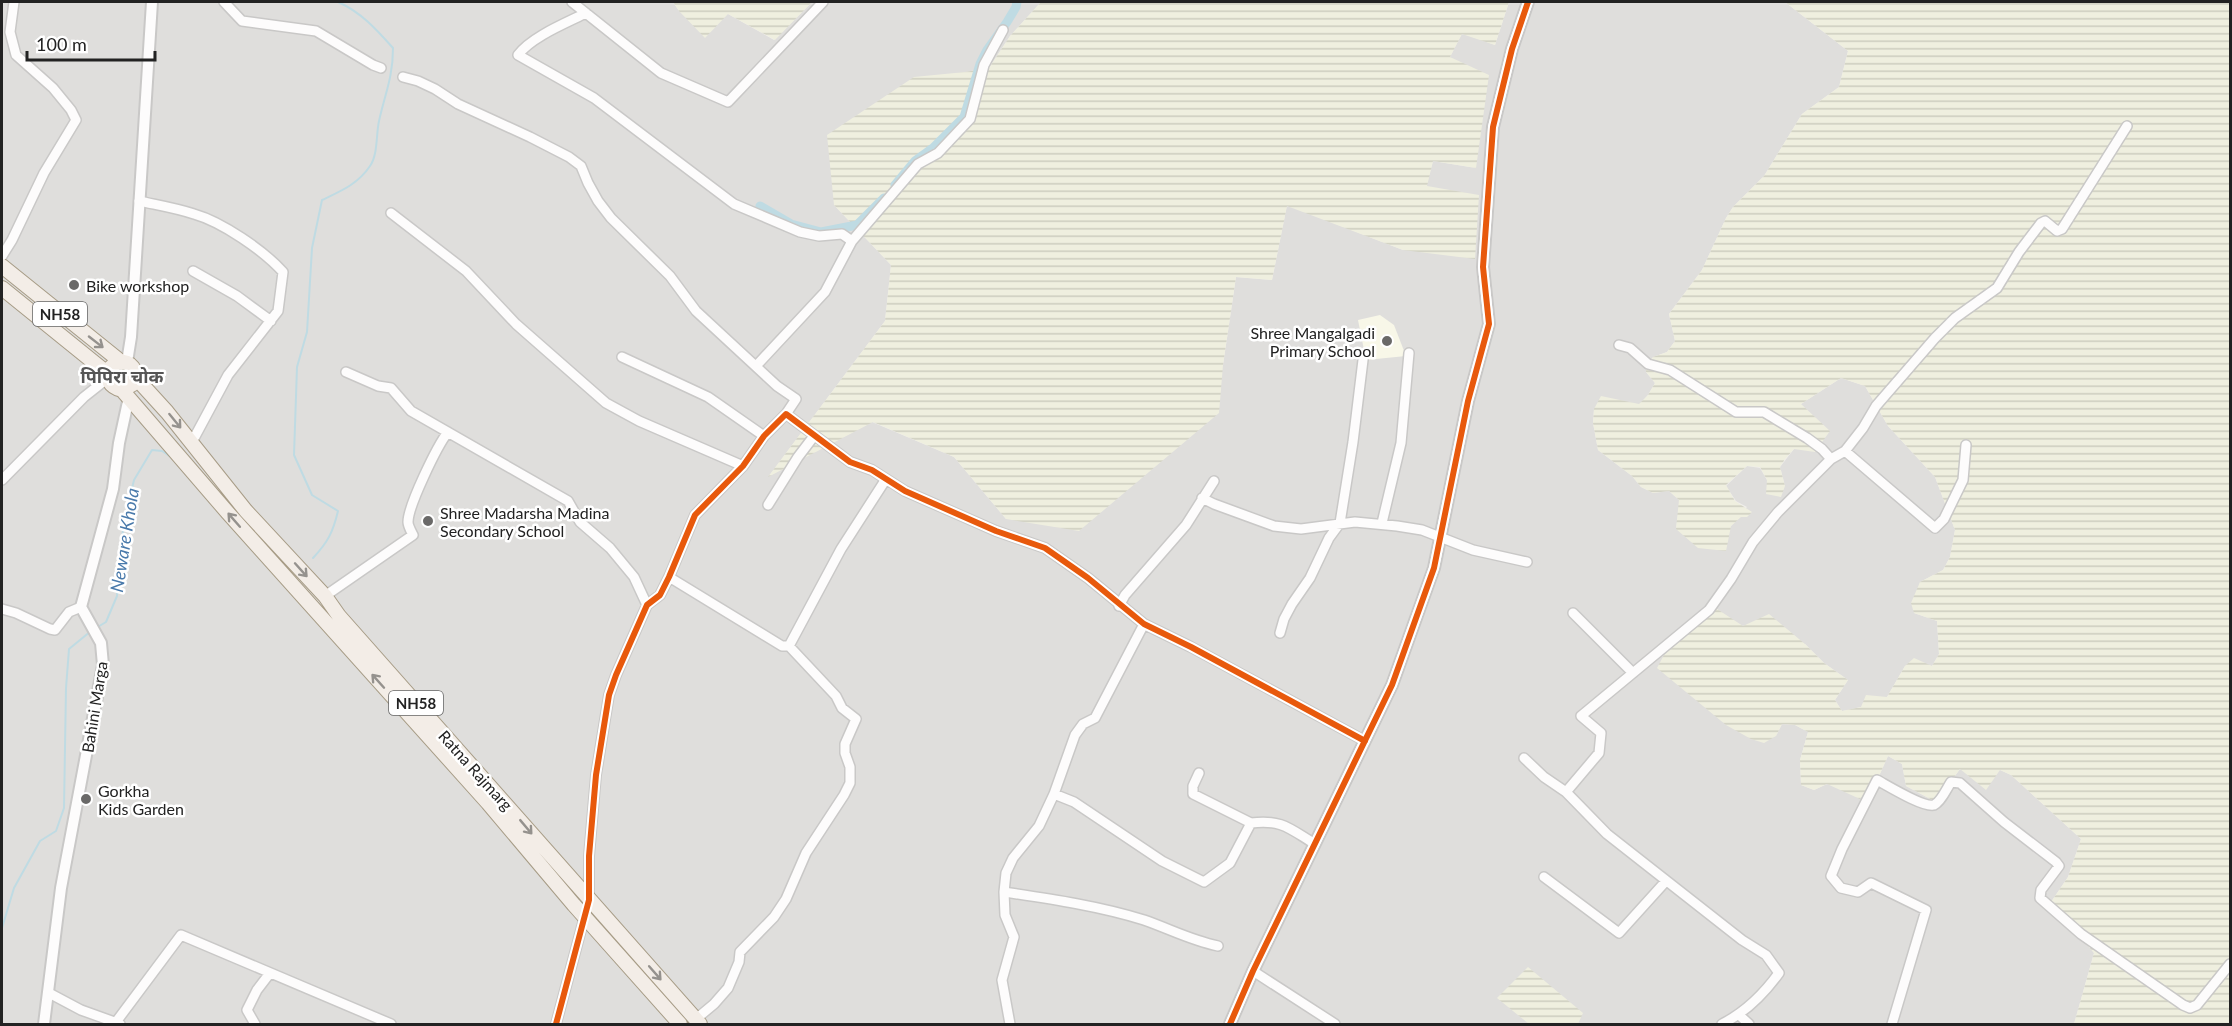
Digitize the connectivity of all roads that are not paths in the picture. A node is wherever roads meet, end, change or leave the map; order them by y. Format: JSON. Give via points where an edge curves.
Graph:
{"nodes":[{"id":1,"x":14,"y":2,"type":"edge"},
{"id":2,"x":152,"y":2,"type":"edge"},
{"id":3,"x":224,"y":2,"type":"edge"},
{"id":4,"x":572,"y":2,"type":"edge"},
{"id":5,"x":823,"y":2,"type":"edge"},
{"id":6,"x":1528,"y":2,"type":"edge"},
{"id":7,"x":586,"y":13,"type":"junction"},
{"id":8,"x":1003,"y":30,"type":"dead end"},
{"id":9,"x":381,"y":68,"type":"dead end"},
{"id":10,"x":403,"y":76,"type":"dead end"},
{"id":11,"x":2127,"y":126,"type":"dead end"},
{"id":12,"x":139,"y":201,"type":"junction"},
{"id":13,"x":391,"y":213,"type":"dead end"},
{"id":14,"x":852,"y":241,"type":"junction"},
{"id":15,"x":2,"y":256,"type":"edge"},
{"id":16,"x":2,"y":266,"type":"edge"},
{"id":17,"x":194,"y":271,"type":"dead end"},
{"id":18,"x":2,"y":288,"type":"edge"},
{"id":19,"x":271,"y":321,"type":"junction"},
{"id":20,"x":1618,"y":345,"type":"dead end"},
{"id":21,"x":1409,"y":353,"type":"dead end"},
{"id":22,"x":621,"y":357,"type":"dead end"},
{"id":23,"x":1363,"y":360,"type":"dead end"},
{"id":24,"x":123,"y":362,"type":"junction"},
{"id":25,"x":756,"y":366,"type":"junction"},
{"id":26,"x":346,"y":372,"type":"dead end"},
{"id":27,"x":107,"y":376,"type":"junction"},
{"id":28,"x":136,"y":378,"type":"junction"},
{"id":29,"x":125,"y":393,"type":"junction"},
{"id":30,"x":786,"y":414,"type":"junction"},
{"id":31,"x":448,"y":432,"type":"junction"},
{"id":32,"x":764,"y":436,"type":"junction"},
{"id":33,"x":814,"y":436,"type":"junction"},
{"id":34,"x":192,"y":442,"type":"junction"},
{"id":35,"x":1966,"y":445,"type":"dead end"},
{"id":36,"x":1845,"y":451,"type":"junction"},
{"id":37,"x":1831,"y":459,"type":"junction"},
{"id":38,"x":743,"y":466,"type":"junction"},
{"id":39,"x":886,"y":479,"type":"junction"},
{"id":40,"x":2,"y":480,"type":"edge"},
{"id":41,"x":1214,"y":481,"type":"dead end"},
{"id":42,"x":1202,"y":498,"type":"junction"},
{"id":43,"x":768,"y":505,"type":"dead end"},
{"id":44,"x":1340,"y":523,"type":"junction"},
{"id":45,"x":1382,"y":524,"type":"junction"},
{"id":46,"x":1441,"y":536,"type":"junction"},
{"id":47,"x":1527,"y":562,"type":"dead end"},
{"id":48,"x":669,"y":577,"type":"junction"},
{"id":49,"x":325,"y":596,"type":"junction"},
{"id":50,"x":647,"y":605,"type":"junction"},
{"id":51,"x":1119,"y":606,"type":"junction"},
{"id":52,"x":81,"y":607,"type":"junction"},
{"id":53,"x":2,"y":609,"type":"edge"},
{"id":54,"x":1573,"y":613,"type":"dead end"},
{"id":55,"x":1144,"y":624,"type":"junction"},
{"id":56,"x":1280,"y":633,"type":"dead end"},
{"id":57,"x":789,"y":646,"type":"junction"},
{"id":58,"x":1633,"y":672,"type":"junction"},
{"id":59,"x":1365,"y":741,"type":"junction"},
{"id":60,"x":1524,"y":758,"type":"dead end"},
{"id":61,"x":1199,"y":773,"type":"dead end"},
{"id":62,"x":1566,"y":792,"type":"junction"},
{"id":63,"x":1054,"y":794,"type":"junction"},
{"id":64,"x":1251,"y":823,"type":"junction"},
{"id":65,"x":1315,"y":844,"type":"junction"},
{"id":66,"x":1544,"y":877,"type":"dead end"},
{"id":67,"x":1666,"y":881,"type":"junction"},
{"id":68,"x":1004,"y":892,"type":"junction"},
{"id":69,"x":589,"y":900,"type":"junction"},
{"id":70,"x":585,"y":917,"type":"junction"},
{"id":71,"x":1218,"y":946,"type":"dead end"},
{"id":72,"x":2230,"y":964,"type":"edge"},
{"id":73,"x":1253,"y":971,"type":"junction"},
{"id":74,"x":270,"y":973,"type":"junction"},
{"id":75,"x":49,"y":993,"type":"junction"},
{"id":76,"x":1740,"y":1015,"type":"junction"},
{"id":77,"x":698,"y":1022,"type":"edge"},
{"id":78,"x":119,"y":1023,"type":"edge"},
{"id":79,"x":44,"y":1024,"type":"edge"},
{"id":80,"x":255,"y":1024,"type":"edge"},
{"id":81,"x":391,"y":1024,"type":"edge"},
{"id":82,"x":556,"y":1024,"type":"edge"},
{"id":83,"x":680,"y":1024,"type":"edge"},
{"id":84,"x":1010,"y":1024,"type":"edge"},
{"id":85,"x":1230,"y":1024,"type":"edge"},
{"id":86,"x":1335,"y":1024,"type":"edge"},
{"id":87,"x":1722,"y":1024,"type":"edge"},
{"id":88,"x":1749,"y":1024,"type":"edge"},
{"id":89,"x":1892,"y":1024,"type":"edge"}],
"edges":[{"from":1,"to":15,"type":"street","via":[[10,32],[16,55],[53,88],[76,120]]},
{"from":2,"to":12,"type":"street"},
{"from":3,"to":9,"type":"street","via":[[242,21],[316,31]]},
{"from":4,"to":7,"type":"street"},
{"from":5,"to":7,"type":"street","via":[[728,102],[661,73]]},
{"from":6,"to":46,"type":"street","via":[[1493,127],[1484,267],[1489,324],[1468,401]]},
{"from":7,"to":14,"type":"street","via":[[518,55],[594,98],[734,204],[800,232],[819,236],[842,234]]},
{"from":8,"to":14,"type":"street","via":[[984,65],[970,119],[938,153],[918,164]]},
{"from":10,"to":25,"type":"street","via":[[581,166],[611,218],[670,276],[696,311]]},
{"from":11,"to":36,"type":"street","via":[[2061,229],[2057,231],[2045,221],[2041,223],[1997,288],[1955,318],[1935,338],[1876,406]]},
{"from":12,"to":19,"type":"street","via":[[196,214],[271,259],[283,272],[278,311]]},
{"from":12,"to":24,"type":"street","via":[[131,337]]},
{"from":13,"to":38,"type":"street","via":[[466,271],[516,324],[606,403]]},
{"from":14,"to":25,"type":"street","via":[[825,292]]},
{"from":16,"to":24,"type":"main road","name":"Ratna Rajmarg","number":"NH58","one_way":true},
{"from":17,"to":19,"type":"street"},
{"from":18,"to":27,"type":"main road","name":"Ratna Rajmarg","number":"NH58"},
{"from":19,"to":34,"type":"street","via":[[228,375]]},
{"from":20,"to":37,"type":"street","via":[[1630,348],[1648,364],[1670,370],[1736,412],[1764,412],[1807,438]]},
{"from":21,"to":45,"type":"street","via":[[1401,443]]},
{"from":22,"to":32,"type":"street","via":[[708,397]]},
{"from":23,"to":44,"type":"street"},
{"from":24,"to":27,"type":"main road","via":[[114,363]]},
{"from":24,"to":28,"type":"main road","name":"Ratna Rajmarg","number":"NH58","via":[[132,366]]},
{"from":25,"to":30,"type":"street","via":[[796,399]]},
{"from":26,"to":31,"type":"street","via":[[391,388],[411,411]]},
{"from":27,"to":29,"type":"main road","name":"Ratna Rajmarg","number":"NH58"},
{"from":27,"to":40,"type":"street"},
{"from":28,"to":29,"type":"main road"},
{"from":28,"to":34,"type":"main road","name":"Ratna Rajmarg","number":"NH58","one_way":true},
{"from":29,"to":52,"type":"street","via":[[113,489]]},
{"from":70,"to":29,"type":"main road","name":"Ratna Rajmarg","number":"NH58","one_way":true},
{"from":30,"to":32,"type":"street"},
{"from":30,"to":33,"type":"street"},
{"from":31,"to":49,"type":"street","via":[[411,506],[408,523],[413,535]]},
{"from":31,"to":50,"type":"street","via":[[568,501],[580,522],[610,548],[634,578]]},
{"from":32,"to":38,"type":"street"},
{"from":33,"to":39,"type":"street","via":[[850,462]]},
{"from":33,"to":43,"type":"street"},
{"from":34,"to":49,"type":"main road","name":"Ratna Rajmarg","number":"NH58","one_way":true,"via":[[246,511]]},
{"from":35,"to":36,"type":"street","via":[[1963,480],[1944,519],[1935,528]]},
{"from":36,"to":37,"type":"street"},
{"from":37,"to":58,"type":"street","via":[[1753,542],[1709,610]]},
{"from":38,"to":48,"type":"street","via":[[695,515]]},
{"from":39,"to":51,"type":"street","via":[[996,531],[1045,548]]},
{"from":39,"to":57,"type":"street","via":[[841,549]]},
{"from":41,"to":42,"type":"street"},
{"from":42,"to":44,"type":"street","via":[[1274,526],[1301,530]]},
{"from":42,"to":51,"type":"street","via":[[1186,525]]},
{"from":44,"to":45,"type":"street"},
{"from":44,"to":56,"type":"street","via":[[1292,604]]},
{"from":45,"to":46,"type":"street"},
{"from":46,"to":47,"type":"street","via":[[1464,547]]},
{"from":46,"to":59,"type":"street","via":[[1434,568],[1392,685]]},
{"from":48,"to":50,"type":"street","via":[[660,595]]},
{"from":48,"to":57,"type":"street","via":[[782,646]]},
{"from":49,"to":69,"type":"main road","name":"Ratna Rajmarg","number":"NH58","one_way":true},
{"from":50,"to":69,"type":"street","via":[[609,695],[596,775]]},
{"from":51,"to":55,"type":"street"},
{"from":52,"to":53,"type":"street","via":[[69,612],[56,630]]},
{"from":52,"to":75,"type":"street","name":"Bahini Marga","via":[[101,643],[103,665],[62,888]]},
{"from":54,"to":58,"type":"street"},
{"from":55,"to":59,"type":"street"},
{"from":55,"to":63,"type":"street","via":[[1095,718],[1083,724],[1075,735]]},
{"from":57,"to":77,"type":"street","via":[[856,720],[845,744],[850,783],[806,853],[786,899],[740,952],[728,988]]},
{"from":58,"to":62,"type":"street","via":[[1581,716],[1601,733],[1599,753]]},
{"from":59,"to":65,"type":"street"},
{"from":60,"to":62,"type":"street"},
{"from":61,"to":64,"type":"street","via":[[1194,794]]},
{"from":62,"to":67,"type":"street","via":[[1607,834]]},
{"from":63,"to":64,"type":"street","via":[[1074,802],[1162,861],[1204,882],[1230,863]]},
{"from":63,"to":68,"type":"street","via":[[1039,826],[1013,858]]},
{"from":64,"to":65,"type":"street","via":[[1285,825]]},
{"from":65,"to":73,"type":"street"},
{"from":66,"to":67,"type":"street","via":[[1619,933]]},
{"from":67,"to":76,"type":"street","via":[[1766,955],[1779,973]]},
{"from":68,"to":71,"type":"street","via":[[1063,900],[1144,920],[1194,941]]},
{"from":68,"to":84,"type":"street","via":[[1005,915],[1014,937],[1002,980]]},
{"from":69,"to":70,"type":"street"},
{"from":69,"to":77,"type":"main road","name":"Ratna Rajmarg","number":"NH58","one_way":true},
{"from":70,"to":82,"type":"street"},
{"from":70,"to":83,"type":"main road","name":"Ratna Rajmarg","number":"NH58"},
{"from":72,"to":89,"type":"street","via":[[2197,1005],[2182,1005],[2081,934],[2040,898],[2041,890],[2058,866],[2056,862],[1960,783],[1951,782],[1932,806],[1877,780],[1831,876],[1841,888],[1858,892],[1871,883],[1926,910]]},
{"from":73,"to":85,"type":"street"},
{"from":73,"to":86,"type":"street"},
{"from":74,"to":78,"type":"street","via":[[181,935]]},
{"from":74,"to":80,"type":"street","via":[[247,1010]]},
{"from":74,"to":81,"type":"street"},
{"from":75,"to":78,"type":"street","via":[[81,1010]]},
{"from":75,"to":79,"type":"street","name":"Bahini Marga"},
{"from":76,"to":87,"type":"street"},
{"from":76,"to":88,"type":"street"}]}
